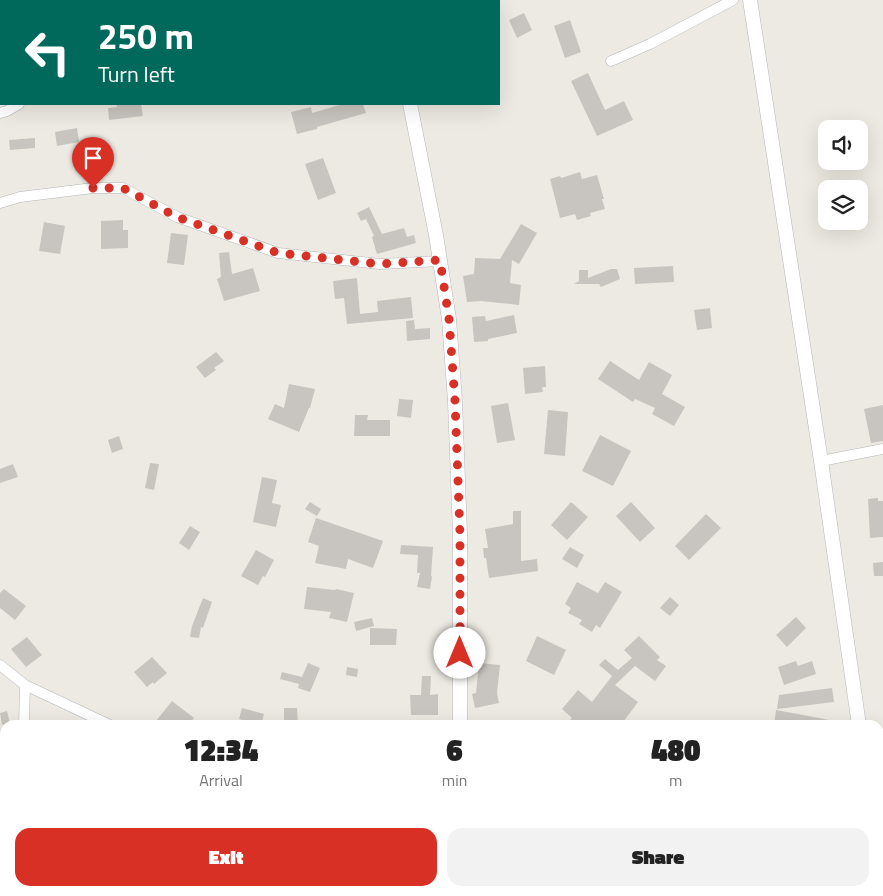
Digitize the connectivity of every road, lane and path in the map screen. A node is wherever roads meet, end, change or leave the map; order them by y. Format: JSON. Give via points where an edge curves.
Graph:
{"nodes":[{"id":1,"x":733,"y":0,"type":"edge"},
{"id":2,"x":750,"y":0,"type":"edge"},
{"id":3,"x":611,"y":61,"type":"dead end"},
{"id":4,"x":17,"y":105,"type":"edge"},
{"id":5,"x":410,"y":105,"type":"edge"},
{"id":6,"x":0,"y":113,"type":"edge"},
{"id":7,"x":0,"y":203,"type":"edge"},
{"id":8,"x":440,"y":260,"type":"junction"},
{"id":9,"x":883,"y":449,"type":"edge"},
{"id":10,"x":821,"y":461,"type":"junction"},
{"id":11,"x":0,"y":665,"type":"edge"},
{"id":12,"x":25,"y":685,"type":"junction"},
{"id":13,"x":24,"y":720,"type":"edge"},
{"id":14,"x":99,"y":720,"type":"edge"},
{"id":15,"x":460,"y":720,"type":"edge"},
{"id":16,"x":858,"y":720,"type":"edge"}],
"edges":[{"from":1,"to":3,"type":"street"},
{"from":2,"to":10,"type":"main road"},
{"from":4,"to":6,"type":"street"},
{"from":5,"to":8,"type":"main road"},
{"from":7,"to":8,"type":"street","via":[[74,190],[123,188],[177,217],[278,253],[380,264]]},
{"from":8,"to":15,"type":"main road","via":[[449,319],[455,401],[460,534]]},
{"from":9,"to":10,"type":"street"},
{"from":10,"to":16,"type":"main road"},
{"from":11,"to":12,"type":"street"},
{"from":12,"to":13,"type":"street"},
{"from":12,"to":14,"type":"street"}]}
